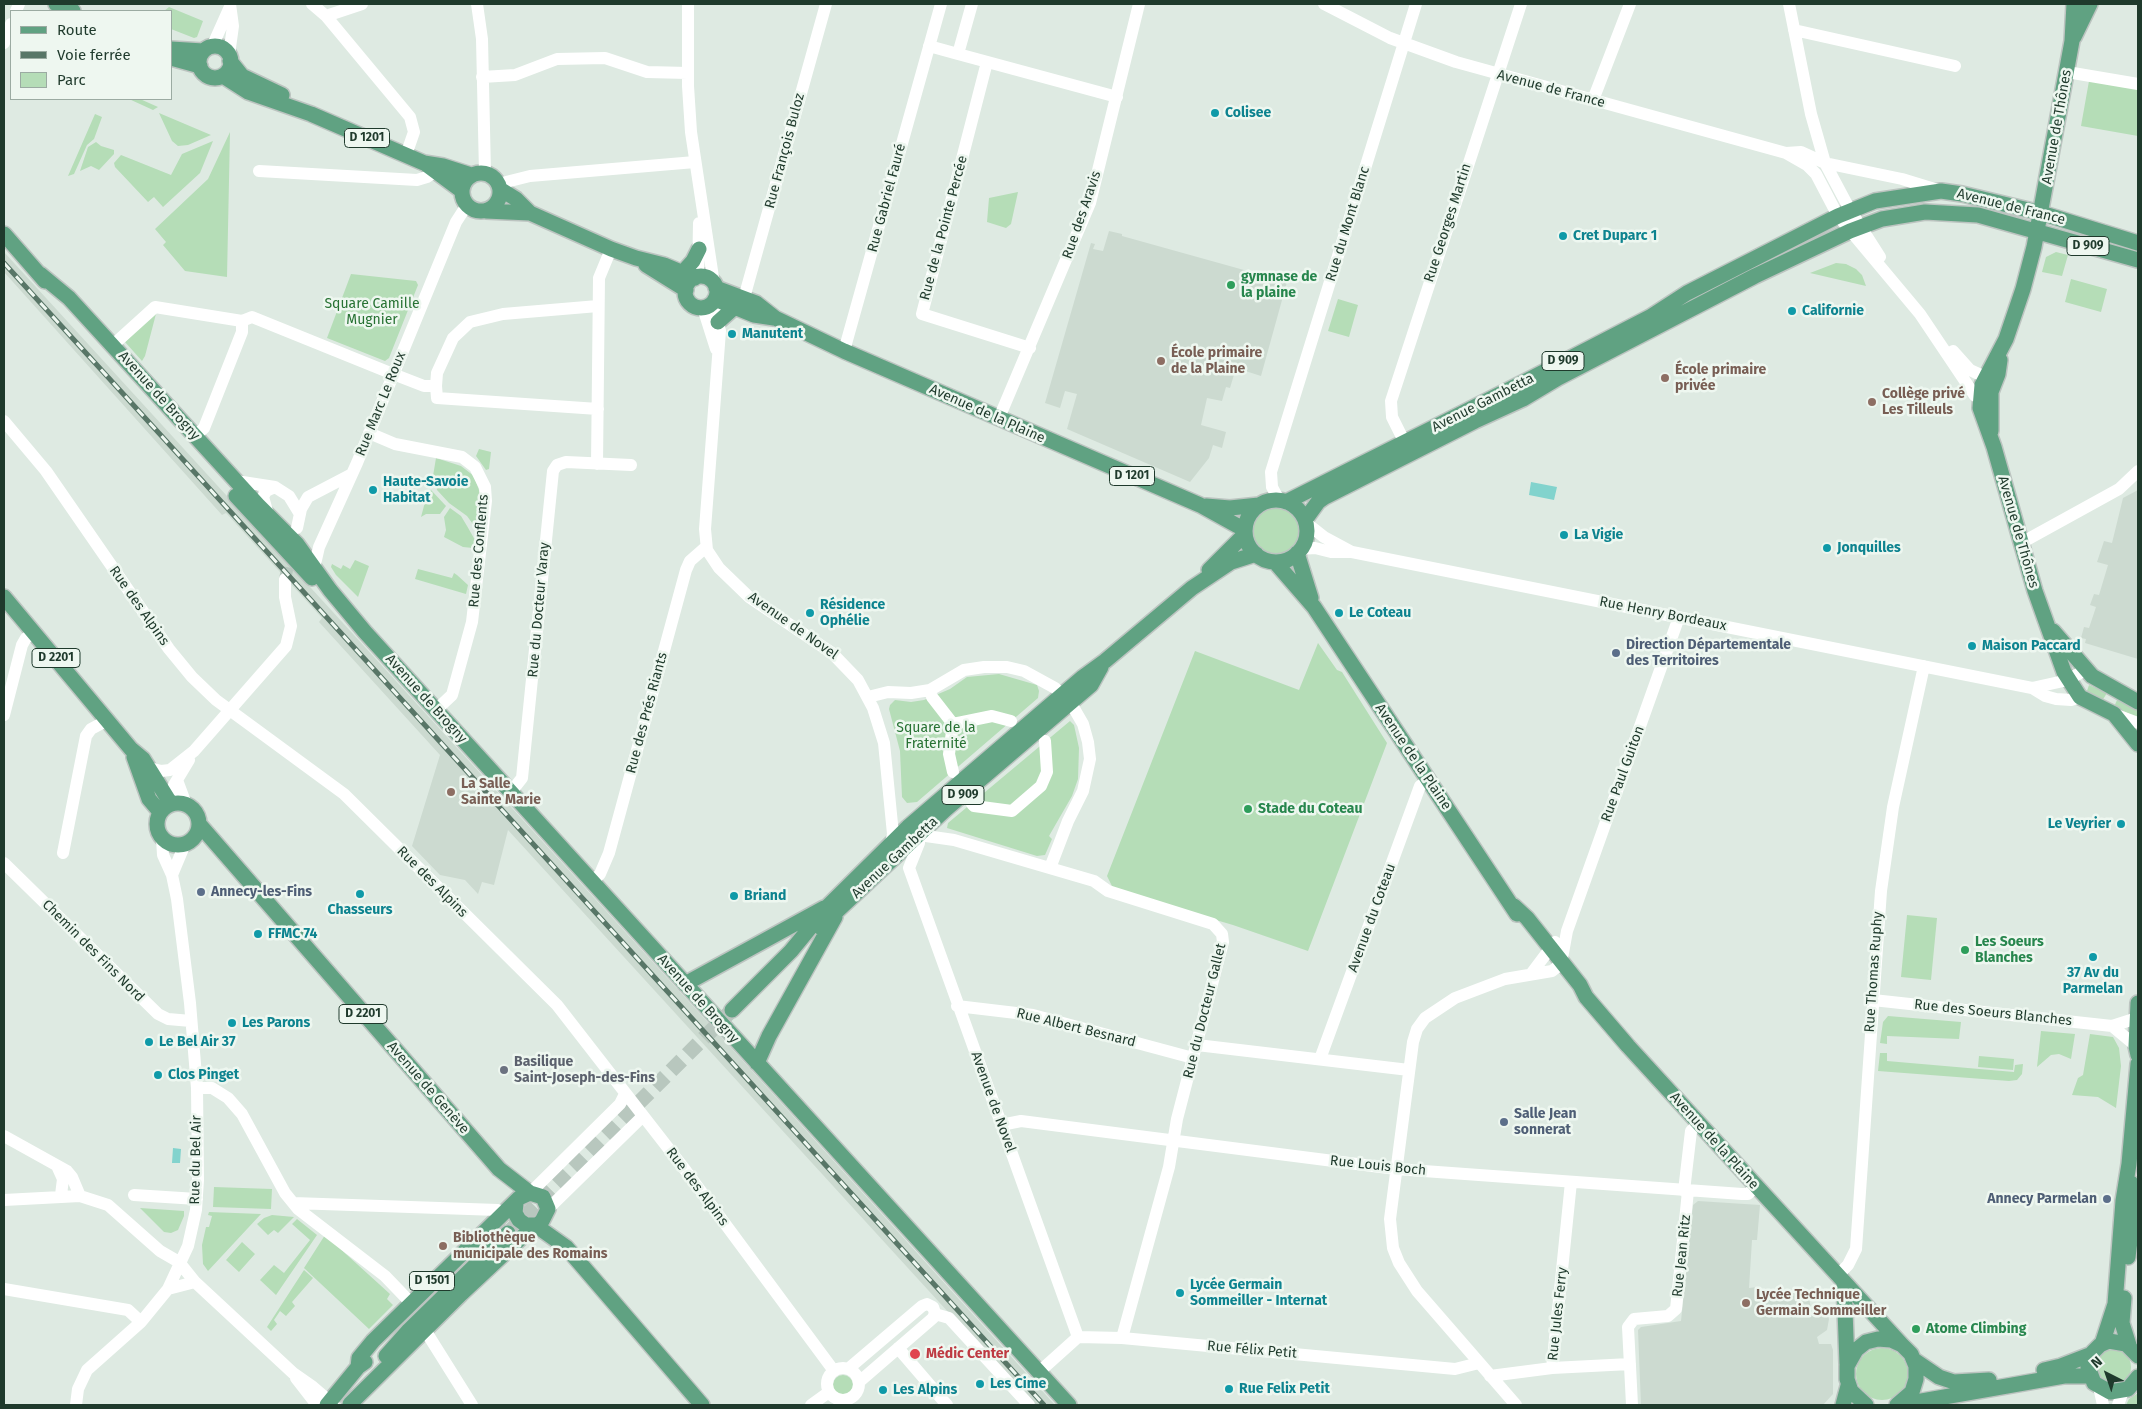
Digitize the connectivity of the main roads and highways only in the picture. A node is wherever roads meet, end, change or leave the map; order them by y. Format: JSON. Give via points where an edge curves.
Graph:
{"nodes":[{"id":1,"x":56,"y":4,"type":"edge"},
{"id":2,"x":2074,"y":4,"type":"edge"},
{"id":3,"x":2090,"y":4,"type":"edge"},
{"id":4,"x":71,"y":10,"type":"edge"},
{"id":5,"x":2072,"y":40,"type":"junction"},
{"id":6,"x":172,"y":49,"type":"edge"},
{"id":7,"x":208,"y":49,"type":"junction"},
{"id":8,"x":172,"y":58,"type":"edge"},
{"id":9,"x":230,"y":58,"type":"junction"},
{"id":10,"x":200,"y":66,"type":"junction"},
{"id":11,"x":223,"y":76,"type":"junction"},
{"id":12,"x":311,"y":114,"type":"junction"},
{"id":13,"x":434,"y":167,"type":"junction"},
{"id":14,"x":478,"y":174,"type":"junction"},
{"id":15,"x":499,"y":186,"type":"junction"},
{"id":16,"x":464,"y":198,"type":"junction"},
{"id":17,"x":486,"y":211,"type":"junction"},
{"id":18,"x":530,"y":213,"type":"junction"},
{"id":19,"x":2042,"y":213,"type":"junction"},
{"id":20,"x":1989,"y":218,"type":"junction"},
{"id":21,"x":1850,"y":221,"type":"junction"},
{"id":22,"x":2082,"y":226,"type":"junction"},
{"id":23,"x":2038,"y":232,"type":"junction"},
{"id":24,"x":4,"y":234,"type":"edge"},
{"id":25,"x":2138,"y":243,"type":"edge"},
{"id":26,"x":699,"y":249,"type":"road end"},
{"id":27,"x":636,"y":258,"type":"junction"},
{"id":28,"x":2138,"y":260,"type":"edge"},
{"id":29,"x":40,"y":274,"type":"junction"},
{"id":30,"x":692,"y":276,"type":"junction"},
{"id":31,"x":686,"y":290,"type":"junction"},
{"id":32,"x":713,"y":296,"type":"junction"},
{"id":33,"x":740,"y":302,"type":"junction"},
{"id":34,"x":718,"y":322,"type":"road end"},
{"id":35,"x":208,"y":464,"type":"junction"},
{"id":36,"x":236,"y":481,"type":"junction"},
{"id":37,"x":1283,"y":501,"type":"junction"},
{"id":38,"x":1200,"y":505,"type":"junction"},
{"id":39,"x":1259,"y":505,"type":"junction"},
{"id":40,"x":1305,"y":521,"type":"junction"},
{"id":41,"x":1245,"y":532,"type":"junction"},
{"id":42,"x":1299,"y":551,"type":"junction"},
{"id":43,"x":1256,"y":554,"type":"junction"},
{"id":44,"x":1275,"y":562,"type":"junction"},
{"id":45,"x":310,"y":568,"type":"junction"},
{"id":46,"x":1192,"y":588,"type":"junction"},
{"id":47,"x":4,"y":597,"type":"edge"},
{"id":48,"x":1314,"y":607,"type":"junction"},
{"id":49,"x":2049,"y":626,"type":"junction"},
{"id":50,"x":1066,"y":699,"type":"junction"},
{"id":51,"x":2138,"y":702,"type":"edge"},
{"id":52,"x":2138,"y":744,"type":"edge"},
{"id":53,"x":131,"y":749,"type":"junction"},
{"id":54,"x":172,"y":806,"type":"junction"},
{"id":55,"x":199,"y":824,"type":"junction"},
{"id":56,"x":188,"y":842,"type":"junction"},
{"id":57,"x":220,"y":849,"type":"junction"},
{"id":58,"x":832,"y":910,"type":"junction"},
{"id":59,"x":685,"y":984,"type":"junction"},
{"id":60,"x":732,"y":1010,"type":"tunnel mouth"},
{"id":61,"x":2138,"y":1011,"type":"edge"},
{"id":62,"x":769,"y":1036,"type":"junction"},
{"id":63,"x":740,"y":1045,"type":"junction"},
{"id":64,"x":2137,"y":1051,"type":"edge"},
{"id":65,"x":757,"y":1063,"type":"junction"},
{"id":66,"x":2138,"y":1064,"type":"edge"},
{"id":67,"x":2130,"y":1164,"type":"junction"},
{"id":68,"x":498,"y":1169,"type":"junction"},
{"id":69,"x":530,"y":1193,"type":"junction"},
{"id":70,"x":516,"y":1203,"type":"junction"},
{"id":71,"x":548,"y":1209,"type":"junction"},
{"id":72,"x":535,"y":1225,"type":"junction"},
{"id":73,"x":508,"y":1233,"type":"tunnel mouth"},
{"id":74,"x":566,"y":1247,"type":"junction"},
{"id":75,"x":1840,"y":1280,"type":"junction"},
{"id":76,"x":409,"y":1330,"type":"junction"},
{"id":77,"x":1902,"y":1345,"type":"junction"},
{"id":78,"x":2097,"y":1349,"type":"junction"},
{"id":79,"x":2135,"y":1351,"type":"edge"},
{"id":80,"x":1914,"y":1360,"type":"junction"},
{"id":81,"x":1847,"y":1366,"type":"junction"},
{"id":82,"x":358,"y":1367,"type":"junction"},
{"id":83,"x":2137,"y":1380,"type":"edge"},
{"id":84,"x":2095,"y":1382,"type":"junction"},
{"id":85,"x":1848,"y":1386,"type":"junction"},
{"id":86,"x":2120,"y":1398,"type":"edge"},
{"id":87,"x":327,"y":1404,"type":"edge"},
{"id":88,"x":350,"y":1405,"type":"edge"},
{"id":89,"x":702,"y":1405,"type":"edge"},
{"id":90,"x":1069,"y":1405,"type":"edge"},
{"id":91,"x":1843,"y":1405,"type":"edge"},
{"id":92,"x":1866,"y":1405,"type":"edge"},
{"id":93,"x":1898,"y":1405,"type":"edge"}],
"edges":[{"from":1,"to":4,"type":"main road"},
{"from":2,"to":5,"type":"main road","name":"Avenue de Thônes"},
{"from":3,"to":5,"type":"main road","name":"Avenue de Thônes"},
{"from":5,"to":19,"type":"main road","name":"Avenue de Thônes"},
{"from":6,"to":7,"type":"main road"},
{"from":7,"to":9,"type":"main road","via":[[220,47]]},
{"from":7,"to":10,"type":"main road","via":[[200,57]]},
{"from":8,"to":10,"type":"main road"},
{"from":9,"to":11,"type":"main road","via":[[230,67]]},
{"from":9,"to":12,"type":"main road","via":[[242,76],[280,94]]},
{"from":10,"to":11,"type":"main road","via":[[211,77]]},
{"from":11,"to":12,"type":"main road","via":[[248,92]]},
{"from":12,"to":13,"type":"main road","number":"D 1201"},
{"from":13,"to":14,"type":"main road"},
{"from":13,"to":16,"type":"main road","number":"D 1201"},
{"from":14,"to":15,"type":"main road","via":[[493,177]]},
{"from":14,"to":16,"type":"main road","via":[[463,185]]},
{"from":15,"to":17,"type":"main road","via":[[498,200]]},
{"from":15,"to":18,"type":"main road"},
{"from":16,"to":17,"type":"main road","via":[[475,210]]},
{"from":17,"to":18,"type":"main road"},
{"from":18,"to":27,"type":"main road"},
{"from":19,"to":20,"type":"main road","via":[[1997,212]]},
{"from":19,"to":21,"type":"main road","name":"Avenue de France","number":"D 909","via":[[1989,199],[1940,191],[1875,201]]},
{"from":19,"to":22,"type":"main road","name":"Avenue de France","number":"D 909"},
{"from":19,"to":23,"type":"main road","name":"Avenue de Thônes"},
{"from":20,"to":21,"type":"main road","name":"Avenue de France","number":"D 909","via":[[1959,212],[1924,212]]},
{"from":20,"to":23,"type":"main road","name":"Avenue de France","number":"D 909"},
{"from":21,"to":37,"type":"main road","name":"Avenue Gambetta","number":"D 909","via":[[1687,293],[1650,317],[1405,443]]},
{"from":21,"to":40,"type":"main road","name":"Avenue Gambetta","number":"D 909","via":[[1803,253],[1518,402],[1325,497]]},
{"from":22,"to":23,"type":"main road","via":[[2073,230]]},
{"from":22,"to":25,"type":"main road","name":"Avenue de France","number":"D 909"},
{"from":23,"to":28,"type":"main road","name":"Avenue de France","number":"D 909"},
{"from":23,"to":49,"type":"main road","name":"Avenue de Thônes","via":[[2021,297],[1990,380],[1982,418],[1991,437],[2035,591]]},
{"from":24,"to":29,"type":"main road","name":"Avenue de Brogny"},
{"from":26,"to":30,"type":"main road","via":[[693,261]]},
{"from":27,"to":30,"type":"main road"},
{"from":27,"to":31,"type":"main road"},
{"from":29,"to":35,"type":"main road","name":"Avenue de Brogny","via":[[62,303]]},
{"from":29,"to":36,"type":"main road","name":"Avenue de Brogny","via":[[113,345]]},
{"from":30,"to":31,"type":"main road"},
{"from":30,"to":32,"type":"main road","name":"Avenue de la Plaine","via":[[707,278]]},
{"from":31,"to":32,"type":"main road","via":[[690,303]]},
{"from":32,"to":33,"type":"main road","name":"Avenue de la Plaine","number":"D 1201"},
{"from":33,"to":34,"type":"main road"},
{"from":33,"to":38,"type":"main road","name":"Avenue de la Plaine","number":"D 1201","via":[[756,303],[775,318],[844,351]]},
{"from":35,"to":36,"type":"main road"},
{"from":35,"to":45,"type":"main road","name":"Avenue de Brogny","via":[[277,541]]},
{"from":36,"to":45,"type":"main road","name":"Avenue de Brogny","via":[[297,544]]},
{"from":37,"to":39,"type":"main road"},
{"from":37,"to":40,"type":"main road","via":[[1296,508]]},
{"from":38,"to":39,"type":"main road","name":"Avenue de la Plaine","number":"D 1201","via":[[1230,508]]},
{"from":38,"to":41,"type":"main road","name":"Avenue de la Plaine","number":"D 1201"},
{"from":39,"to":41,"type":"main road","via":[[1248,518]]},
{"from":40,"to":42,"type":"main road","via":[[1307,534]]},
{"from":41,"to":43,"type":"main road","via":[[1247,543]]},
{"from":41,"to":46,"type":"main road","name":"Avenue Gambetta","number":"D 909"},
{"from":42,"to":44,"type":"main road"},
{"from":42,"to":48,"type":"main road","name":"Avenue de la Plaine"},
{"from":43,"to":44,"type":"main road"},
{"from":43,"to":46,"type":"main road","name":"Avenue Gambetta","number":"D 909","via":[[1230,562]]},
{"from":44,"to":48,"type":"main road","name":"Avenue de la Plaine"},
{"from":45,"to":59,"type":"main road","name":"Avenue de Brogny"},
{"from":46,"to":50,"type":"main road","name":"Avenue Gambetta","number":"D 909"},
{"from":47,"to":53,"type":"main road","number":"D 2201"},
{"from":48,"to":75,"type":"main road","name":"Avenue de la Plaine","via":[[1547,952],[1580,985],[1586,997]]},
{"from":49,"to":51,"type":"main road","via":[[2085,670]]},
{"from":49,"to":52,"type":"main road","name":"Avenue de Thônes","via":[[2068,680],[2080,697],[2114,714]]},
{"from":50,"to":58,"type":"main road","name":"Avenue Gambetta","number":"D 909","via":[[888,865]]},
{"from":50,"to":58,"type":"main road","name":"Avenue Gambetta","number":"D 909","via":[[891,843]]},
{"from":53,"to":54,"type":"main road","via":[[150,768]]},
{"from":53,"to":54,"type":"main road","number":"D 2201","via":[[149,799]]},
{"from":54,"to":55,"type":"main road","via":[[195,812]]},
{"from":54,"to":56,"type":"main road","via":[[156,827],[162,839],[172,845]]},
{"from":55,"to":56,"type":"main road"},
{"from":55,"to":57,"type":"main road","name":"Avenue de Genève","number":"D 2201"},
{"from":56,"to":57,"type":"main road"},
{"from":57,"to":68,"type":"main road","name":"Avenue de Genève","number":"D 2201"},
{"from":58,"to":59,"type":"main road"},
{"from":58,"to":60,"type":"main road","name":"Avenue Gambetta","number":"D 909"},
{"from":58,"to":62,"type":"main road","via":[[830,929]]},
{"from":59,"to":63,"type":"main road","name":"Avenue de Brogny"},
{"from":61,"to":64,"type":"main road"},
{"from":62,"to":63,"type":"main road","via":[[759,1042]]},
{"from":62,"to":65,"type":"main road"},
{"from":63,"to":65,"type":"main road","name":"Avenue de Brogny"},
{"from":65,"to":90,"type":"main road","name":"Avenue de Brogny"},
{"from":66,"to":67,"type":"main road"},
{"from":67,"to":78,"type":"main road","via":[[2123,1201],[2115,1304]]},
{"from":67,"to":79,"type":"main road","via":[[2134,1208],[2122,1323]]},
{"from":68,"to":69,"type":"main road","name":"Avenue de Genève","number":"D 2201"},
{"from":68,"to":70,"type":"main road","name":"Avenue de Genève","number":"D 2201"},
{"from":69,"to":70,"type":"main road"},
{"from":69,"to":71,"type":"main road","via":[[543,1198]]},
{"from":70,"to":72,"type":"main road","via":[[515,1213],[519,1220],[526,1225]]},
{"from":70,"to":82,"type":"main road","number":"D 1501","via":[[410,1302],[359,1358]]},
{"from":71,"to":72,"type":"main road","via":[[542,1221]]},
{"from":71,"to":74,"type":"main road"},
{"from":72,"to":74,"type":"main road"},
{"from":72,"to":88,"type":"main road"},
{"from":73,"to":76,"type":"main road","number":"D 1501"},
{"from":74,"to":89,"type":"main road"},
{"from":75,"to":77,"type":"main road","name":"Avenue de la Plaine"},
{"from":75,"to":81,"type":"main road"},
{"from":76,"to":82,"type":"main road","number":"D 1501"},
{"from":76,"to":88,"type":"main road","number":"D 1501","via":[[379,1364]]},
{"from":77,"to":80,"type":"main road","name":"Avenue de la Plaine"},
{"from":77,"to":81,"type":"main road","via":[[1885,1339],[1866,1342],[1856,1350]]},
{"from":78,"to":79,"type":"main road","via":[[2115,1341]]},
{"from":78,"to":80,"type":"main road","name":"Avenue de la Plaine","via":[[2054,1368],[1970,1383],[1939,1377]]},
{"from":78,"to":84,"type":"main road","via":[[2088,1364]]},
{"from":80,"to":93,"type":"main road","via":[[1917,1373],[1914,1386]]},
{"from":81,"to":85,"type":"main road"},
{"from":82,"to":87,"type":"main road","number":"D 1501"},
{"from":83,"to":86,"type":"main road"},
{"from":84,"to":86,"type":"main road"},
{"from":84,"to":93,"type":"main road","via":[[2064,1376]]},
{"from":85,"to":91,"type":"main road"},
{"from":85,"to":92,"type":"main road","via":[[1854,1396]]}]}
